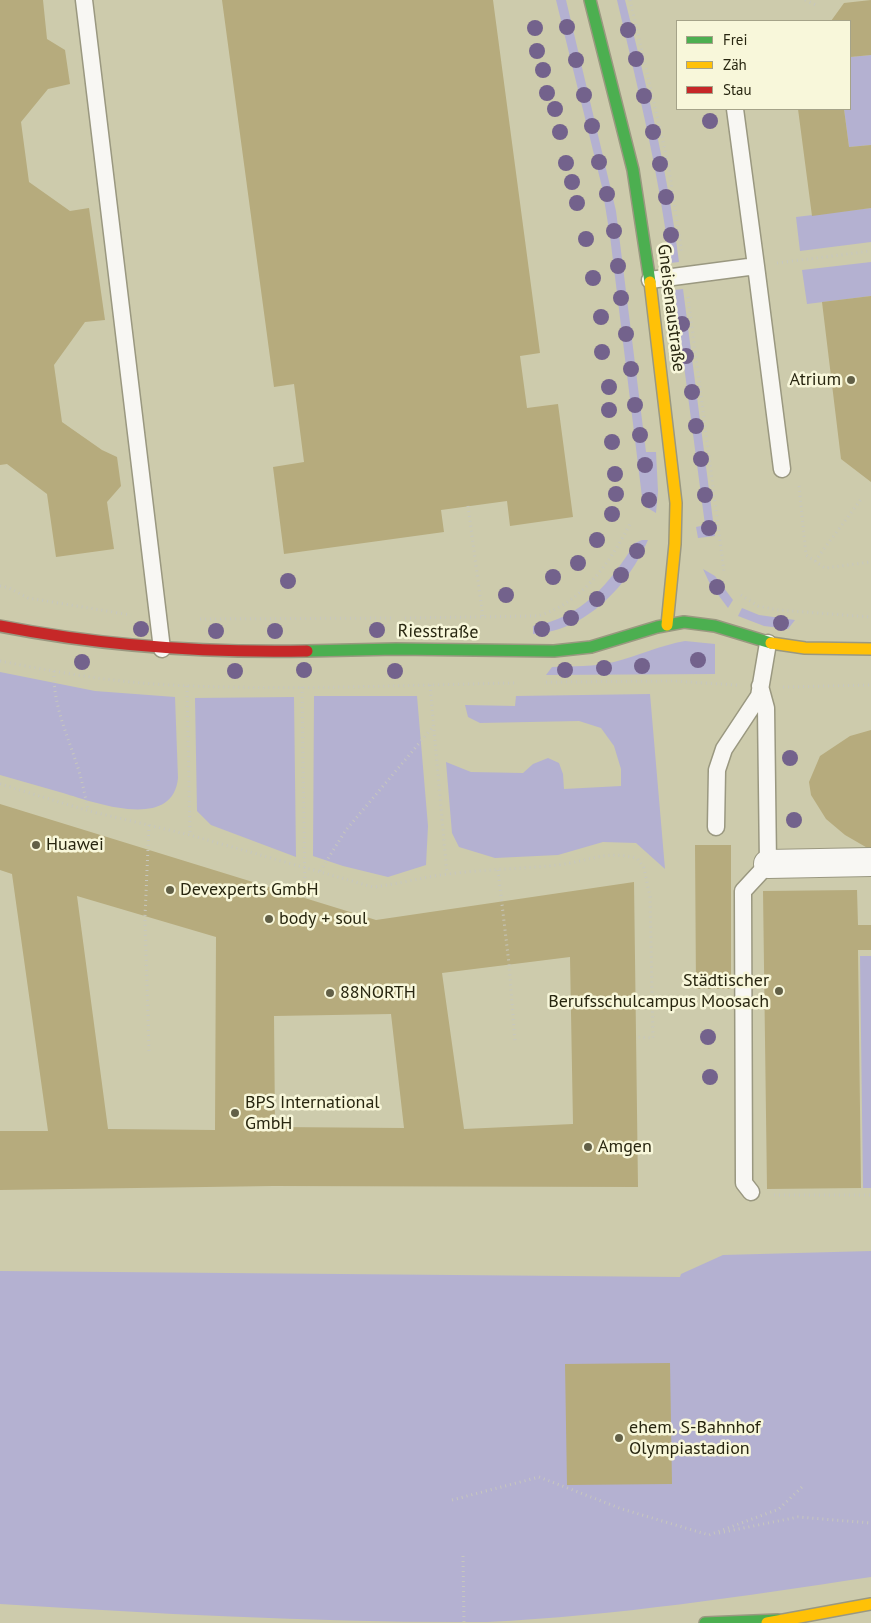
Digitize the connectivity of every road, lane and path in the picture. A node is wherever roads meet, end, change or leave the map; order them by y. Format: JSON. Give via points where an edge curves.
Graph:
{"nodes":[{"id":1,"x":84,"y":0,"type":"edge"},
{"id":2,"x":590,"y":0,"type":"edge"},
{"id":3,"x":805,"y":0,"type":"edge"},
{"id":4,"x":818,"y":6,"type":"dead end"},
{"id":5,"x":735,"y":110,"type":"edge"},
{"id":6,"x":871,"y":251,"type":"edge"},
{"id":7,"x":756,"y":266,"type":"junction"},
{"id":8,"x":650,"y":280,"type":"junction"},
{"id":9,"x":782,"y":470,"type":"joint"},
{"id":10,"x":862,"y":498,"type":"dead end"},
{"id":11,"x":468,"y":506,"type":"dead end"},
{"id":12,"x":630,"y":522,"type":"dead end"},
{"id":13,"x":815,"y":561,"type":"junction"},
{"id":14,"x":871,"y":562,"type":"edge"},
{"id":15,"x":0,"y":586,"type":"edge"},
{"id":16,"x":741,"y":595,"type":"dead end"},
{"id":17,"x":871,"y":617,"type":"edge"},
{"id":18,"x":483,"y":618,"type":"junction"},
{"id":19,"x":159,"y":619,"type":"junction"},
{"id":20,"x":667,"y":624,"type":"junction"},
{"id":21,"x":0,"y":626,"type":"edge"},
{"id":22,"x":768,"y":643,"type":"junction"},
{"id":23,"x":162,"y":649,"type":"junction"},
{"id":24,"x":871,"y":649,"type":"edge"},
{"id":25,"x":0,"y":661,"type":"edge"},
{"id":26,"x":54,"y":671,"type":"junction"},
{"id":27,"x":536,"y":682,"type":"dead end"},
{"id":28,"x":526,"y":683,"type":"dead end"},
{"id":29,"x":430,"y":685,"type":"junction"},
{"id":30,"x":871,"y":685,"type":"edge"},
{"id":31,"x":187,"y":686,"type":"junction"},
{"id":32,"x":760,"y":686,"type":"junction"},
{"id":33,"x":302,"y":688,"type":"junction"},
{"id":34,"x":432,"y":727,"type":"junction"},
{"id":35,"x":0,"y":784,"type":"edge"},
{"id":36,"x":89,"y":811,"type":"junction"},
{"id":37,"x":149,"y":824,"type":"junction"},
{"id":38,"x":716,"y":827,"type":"dead end"},
{"id":39,"x":190,"y":835,"type":"junction"},
{"id":40,"x":871,"y":862,"type":"edge"},
{"id":41,"x":768,"y":864,"type":"junction"},
{"id":42,"x":306,"y":867,"type":"junction"},
{"id":43,"x":498,"y":870,"type":"junction"},
{"id":44,"x":320,"y":871,"type":"junction"},
{"id":45,"x":447,"y":874,"type":"junction"},
{"id":46,"x":305,"y":898,"type":"dead end"},
{"id":47,"x":636,"y":1037,"type":"dead end"},
{"id":48,"x":515,"y":1042,"type":"dead end"},
{"id":49,"x":149,"y":1052,"type":"dead end"},
{"id":50,"x":808,"y":1189,"type":"dead end"},
{"id":51,"x":751,"y":1192,"type":"joint"},
{"id":52,"x":808,"y":1195,"type":"junction"},
{"id":53,"x":871,"y":1195,"type":"edge"},
{"id":54,"x":803,"y":1486,"type":"dead end"},
{"id":55,"x":452,"y":1500,"type":"dead end"},
{"id":56,"x":871,"y":1523,"type":"edge"},
{"id":57,"x":709,"y":1535,"type":"junction"},
{"id":58,"x":463,"y":1556,"type":"dead end"},
{"id":59,"x":871,"y":1604,"type":"edge"},
{"id":60,"x":773,"y":1621,"type":"edge"},
{"id":61,"x":464,"y":1623,"type":"edge"},
{"id":62,"x":705,"y":1623,"type":"edge"}],
"edges":[{"from":1,"to":19,"type":"lane"},
{"from":2,"to":8,"type":"main road","name":"Gneisenaustraße","via":[[633,170]]},
{"from":3,"to":4,"type":"path"},
{"from":5,"to":7,"type":"lane"},
{"from":6,"to":7,"type":"path"},
{"from":7,"to":8,"type":"lane"},
{"from":7,"to":9,"type":"lane"},
{"from":8,"to":20,"type":"main road","name":"Gneisenaustraße","via":[[676,503]]},
{"from":9,"to":13,"type":"path","via":[[798,482],[806,555]]},
{"from":10,"to":13,"type":"path"},
{"from":11,"to":18,"type":"path"},
{"from":12,"to":18,"type":"path","via":[[616,552],[596,577],[554,611],[538,616]]},
{"from":13,"to":14,"type":"path","via":[[825,568]]},
{"from":15,"to":19,"type":"path","via":[[28,598]]},
{"from":16,"to":17,"type":"path","via":[[758,606],[778,610]]},
{"from":18,"to":19,"type":"path"},
{"from":19,"to":23,"type":"lane"},
{"from":20,"to":22,"type":"main road","name":"Riesstraße","via":[[709,624]]},
{"from":20,"to":23,"type":"main road","name":"Riesstraße","via":[[588,646],[545,650],[248,652]]},
{"from":21,"to":23,"type":"main road","name":"Riesstraße","via":[[58,638]]},
{"from":22,"to":24,"type":"main road","name":"Riesstraße"},
{"from":22,"to":32,"type":"lane"},
{"from":25,"to":26,"type":"path"},
{"from":26,"to":31,"type":"path"},
{"from":26,"to":36,"type":"path","via":[[53,688],[61,722]]},
{"from":27,"to":32,"type":"path","via":[[675,681]]},
{"from":28,"to":29,"type":"path"},
{"from":29,"to":33,"type":"path"},
{"from":29,"to":34,"type":"path"},
{"from":30,"to":32,"type":"path"},
{"from":31,"to":33,"type":"path"},
{"from":31,"to":39,"type":"path"},
{"from":32,"to":38,"type":"lane","via":[[758,696],[724,749],[717,770]]},
{"from":32,"to":41,"type":"lane","via":[[766,708]]},
{"from":33,"to":42,"type":"path"},
{"from":34,"to":44,"type":"path","via":[[346,830]]},
{"from":34,"to":45,"type":"path"},
{"from":35,"to":36,"type":"path"},
{"from":36,"to":37,"type":"path"},
{"from":37,"to":39,"type":"path"},
{"from":37,"to":49,"type":"path","via":[[145,916]]},
{"from":39,"to":42,"type":"path"},
{"from":40,"to":41,"type":"street"},
{"from":41,"to":51,"type":"lane","via":[[743,891],[744,1184]]},
{"from":42,"to":44,"type":"path"},
{"from":42,"to":46,"type":"path"},
{"from":43,"to":45,"type":"path"},
{"from":43,"to":47,"type":"path","via":[[561,865],[607,854],[637,858],[644,868],[650,897],[653,1038]]},
{"from":43,"to":48,"type":"path"},
{"from":44,"to":45,"type":"path","via":[[373,887]]},
{"from":50,"to":52,"type":"path"},
{"from":51,"to":52,"type":"path","via":[[760,1195]]},
{"from":52,"to":53,"type":"path"},
{"from":54,"to":57,"type":"path","via":[[779,1509]]},
{"from":55,"to":57,"type":"path","via":[[539,1477],[622,1509]]},
{"from":56,"to":57,"type":"path","via":[[798,1517]]},
{"from":58,"to":61,"type":"path"},
{"from":59,"to":60,"type":"main road"},
{"from":60,"to":62,"type":"main road"}]}
